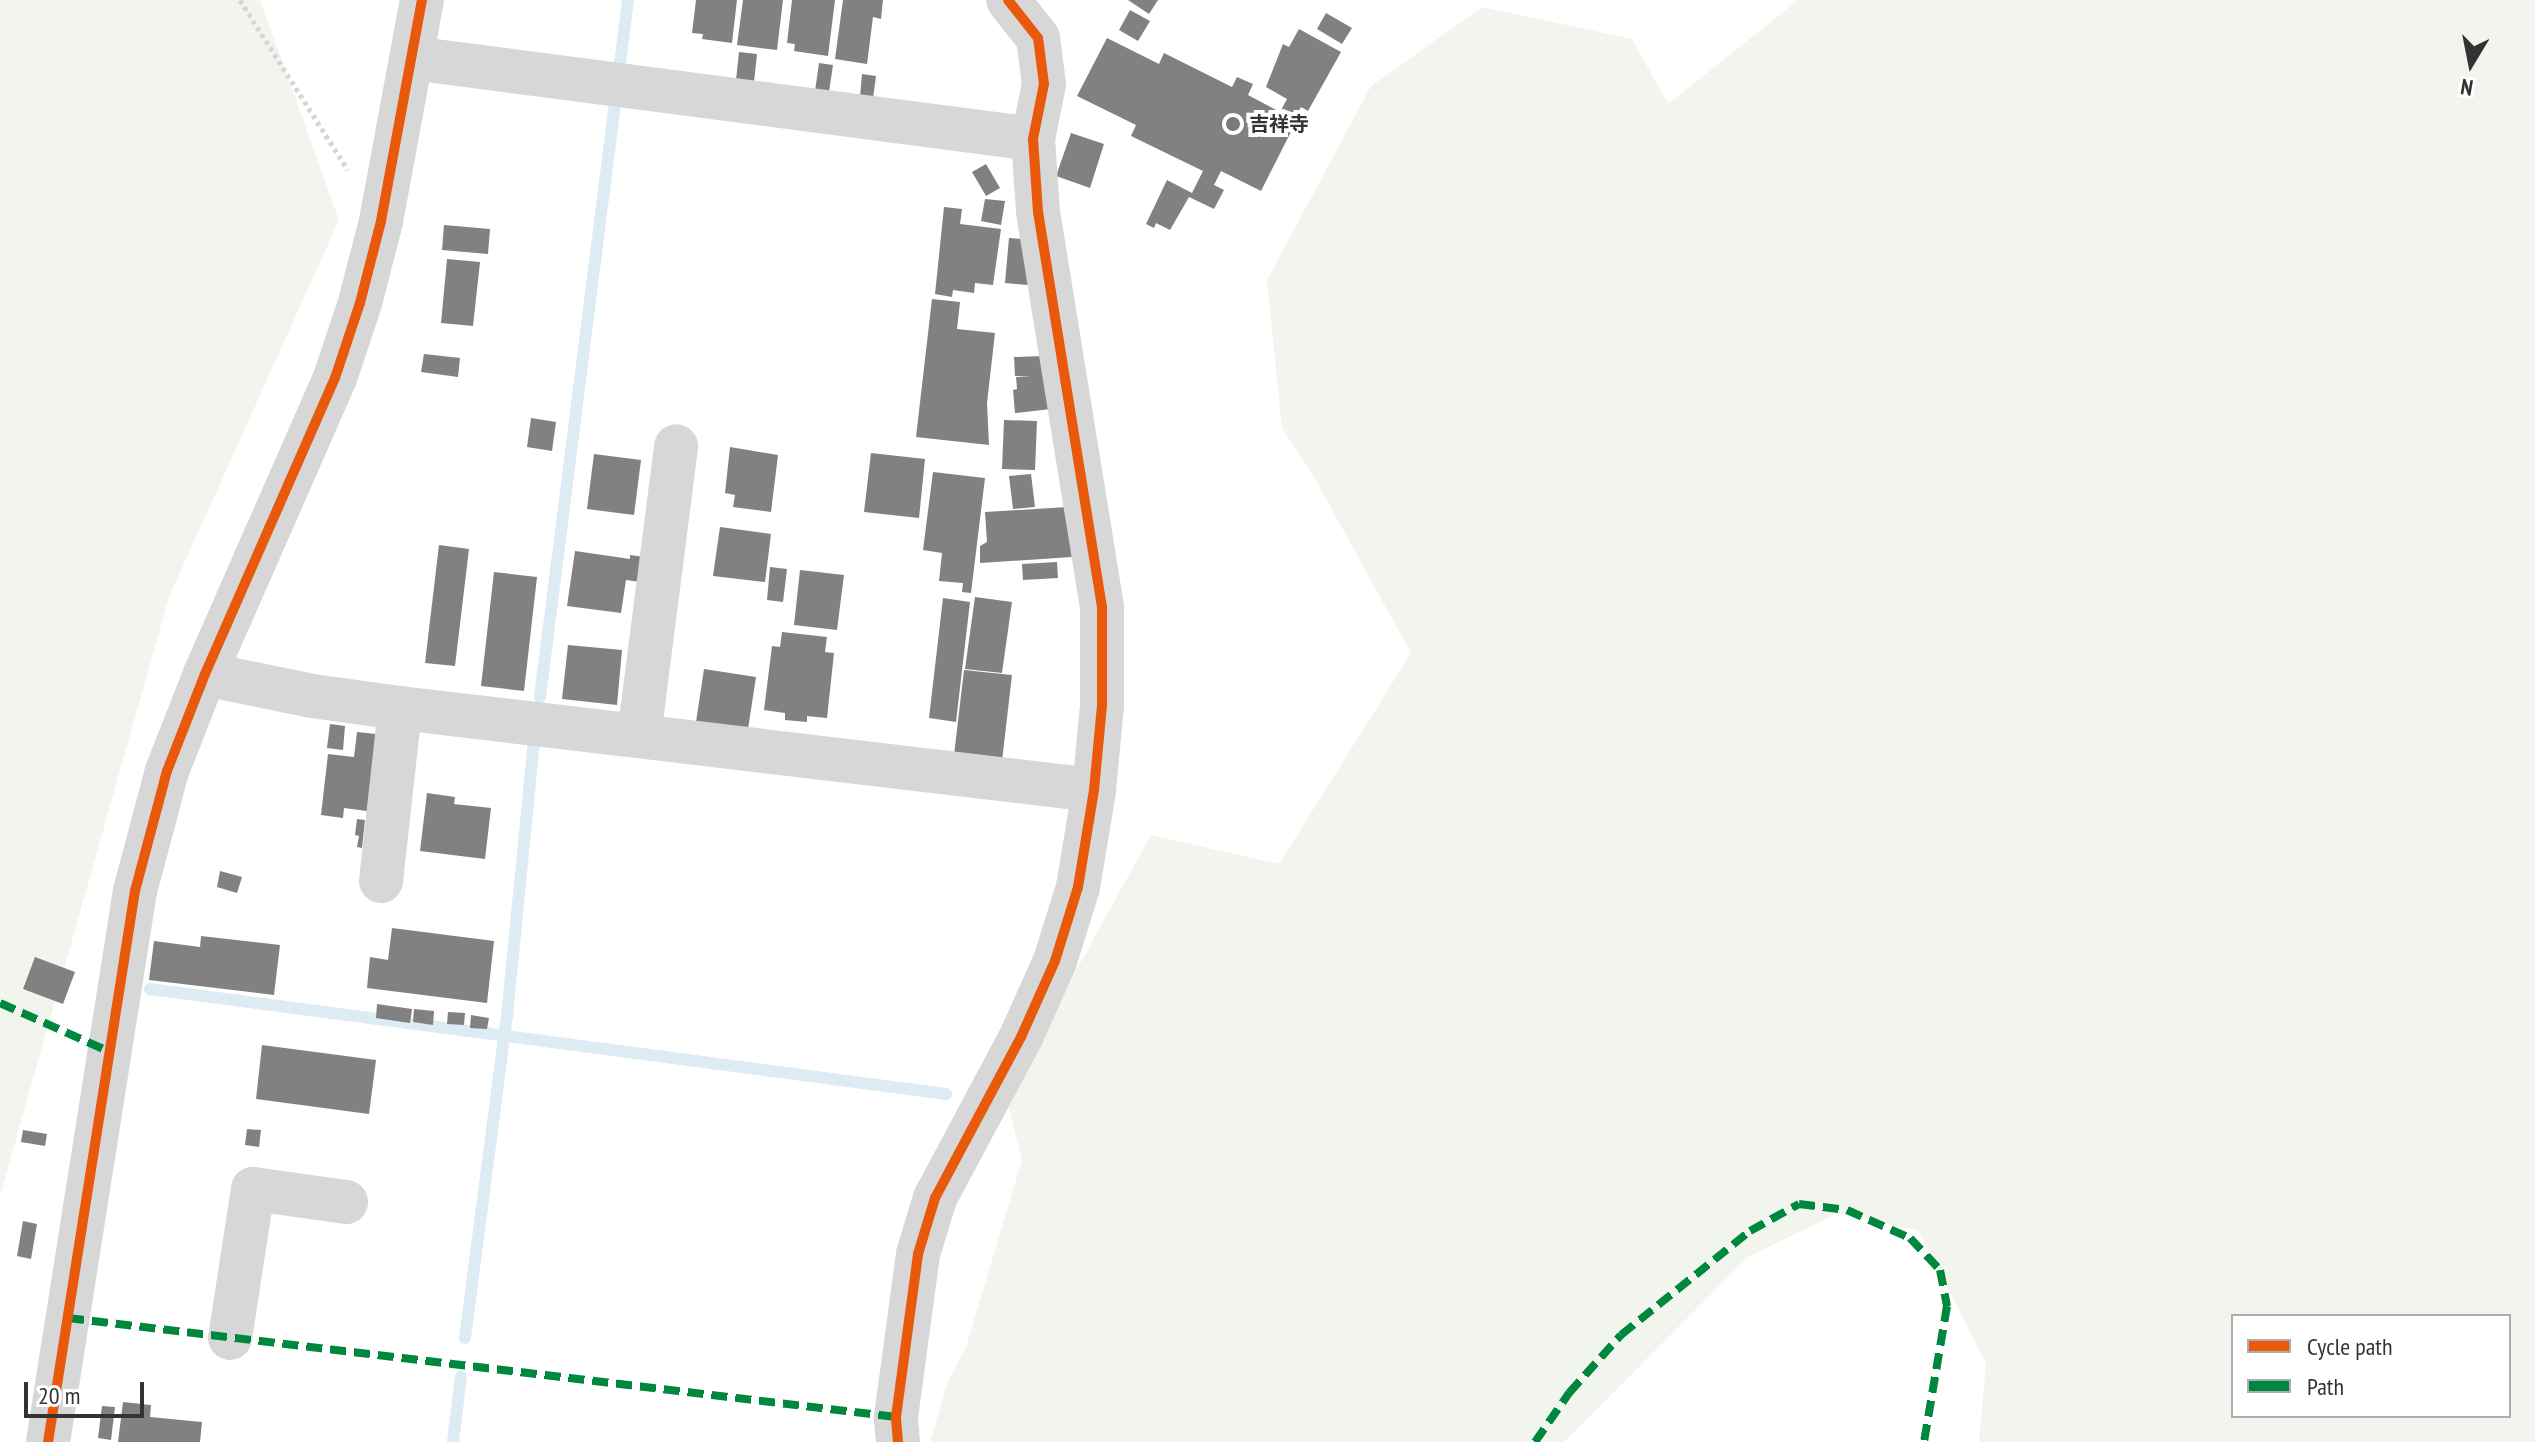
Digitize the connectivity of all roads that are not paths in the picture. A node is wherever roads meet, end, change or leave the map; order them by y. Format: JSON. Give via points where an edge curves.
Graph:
{"nodes":[{"id":1,"x":422,"y":0,"type":"edge"},
{"id":2,"x":1008,"y":0,"type":"edge"},
{"id":3,"x":412,"y":58,"type":"junction"},
{"id":4,"x":1033,"y":139,"type":"junction"},
{"id":5,"x":676,"y":446,"type":"dead end"},
{"id":6,"x":205,"y":674,"type":"junction"},
{"id":7,"x":400,"y":708,"type":"junction"},
{"id":8,"x":639,"y":736,"type":"junction"},
{"id":9,"x":1094,"y":790,"type":"junction"},
{"id":10,"x":381,"y":881,"type":"dead end"},
{"id":11,"x":346,"y":1202,"type":"dead end"},
{"id":12,"x":230,"y":1338,"type":"dead end"},
{"id":13,"x":48,"y":1442,"type":"edge"},
{"id":14,"x":898,"y":1442,"type":"edge"}],
"edges":[{"from":1,"to":3,"type":"street"},
{"from":2,"to":4,"type":"street","via":[[1038,38],[1044,84]]},
{"from":3,"to":4,"type":"street"},
{"from":3,"to":6,"type":"street","via":[[381,221],[335,378]]},
{"from":4,"to":9,"type":"street","via":[[1038,212],[1102,607],[1102,705]]},
{"from":5,"to":8,"type":"street"},
{"from":6,"to":7,"type":"street"},
{"from":6,"to":13,"type":"street","via":[[167,771],[135,891]]},
{"from":7,"to":8,"type":"street"},
{"from":7,"to":10,"type":"street"},
{"from":8,"to":9,"type":"street"},
{"from":9,"to":14,"type":"street","via":[[1078,887],[1055,961],[930,1212],[918,1254],[896,1417]]},
{"from":11,"to":12,"type":"street","via":[[253,1189]]}]}
